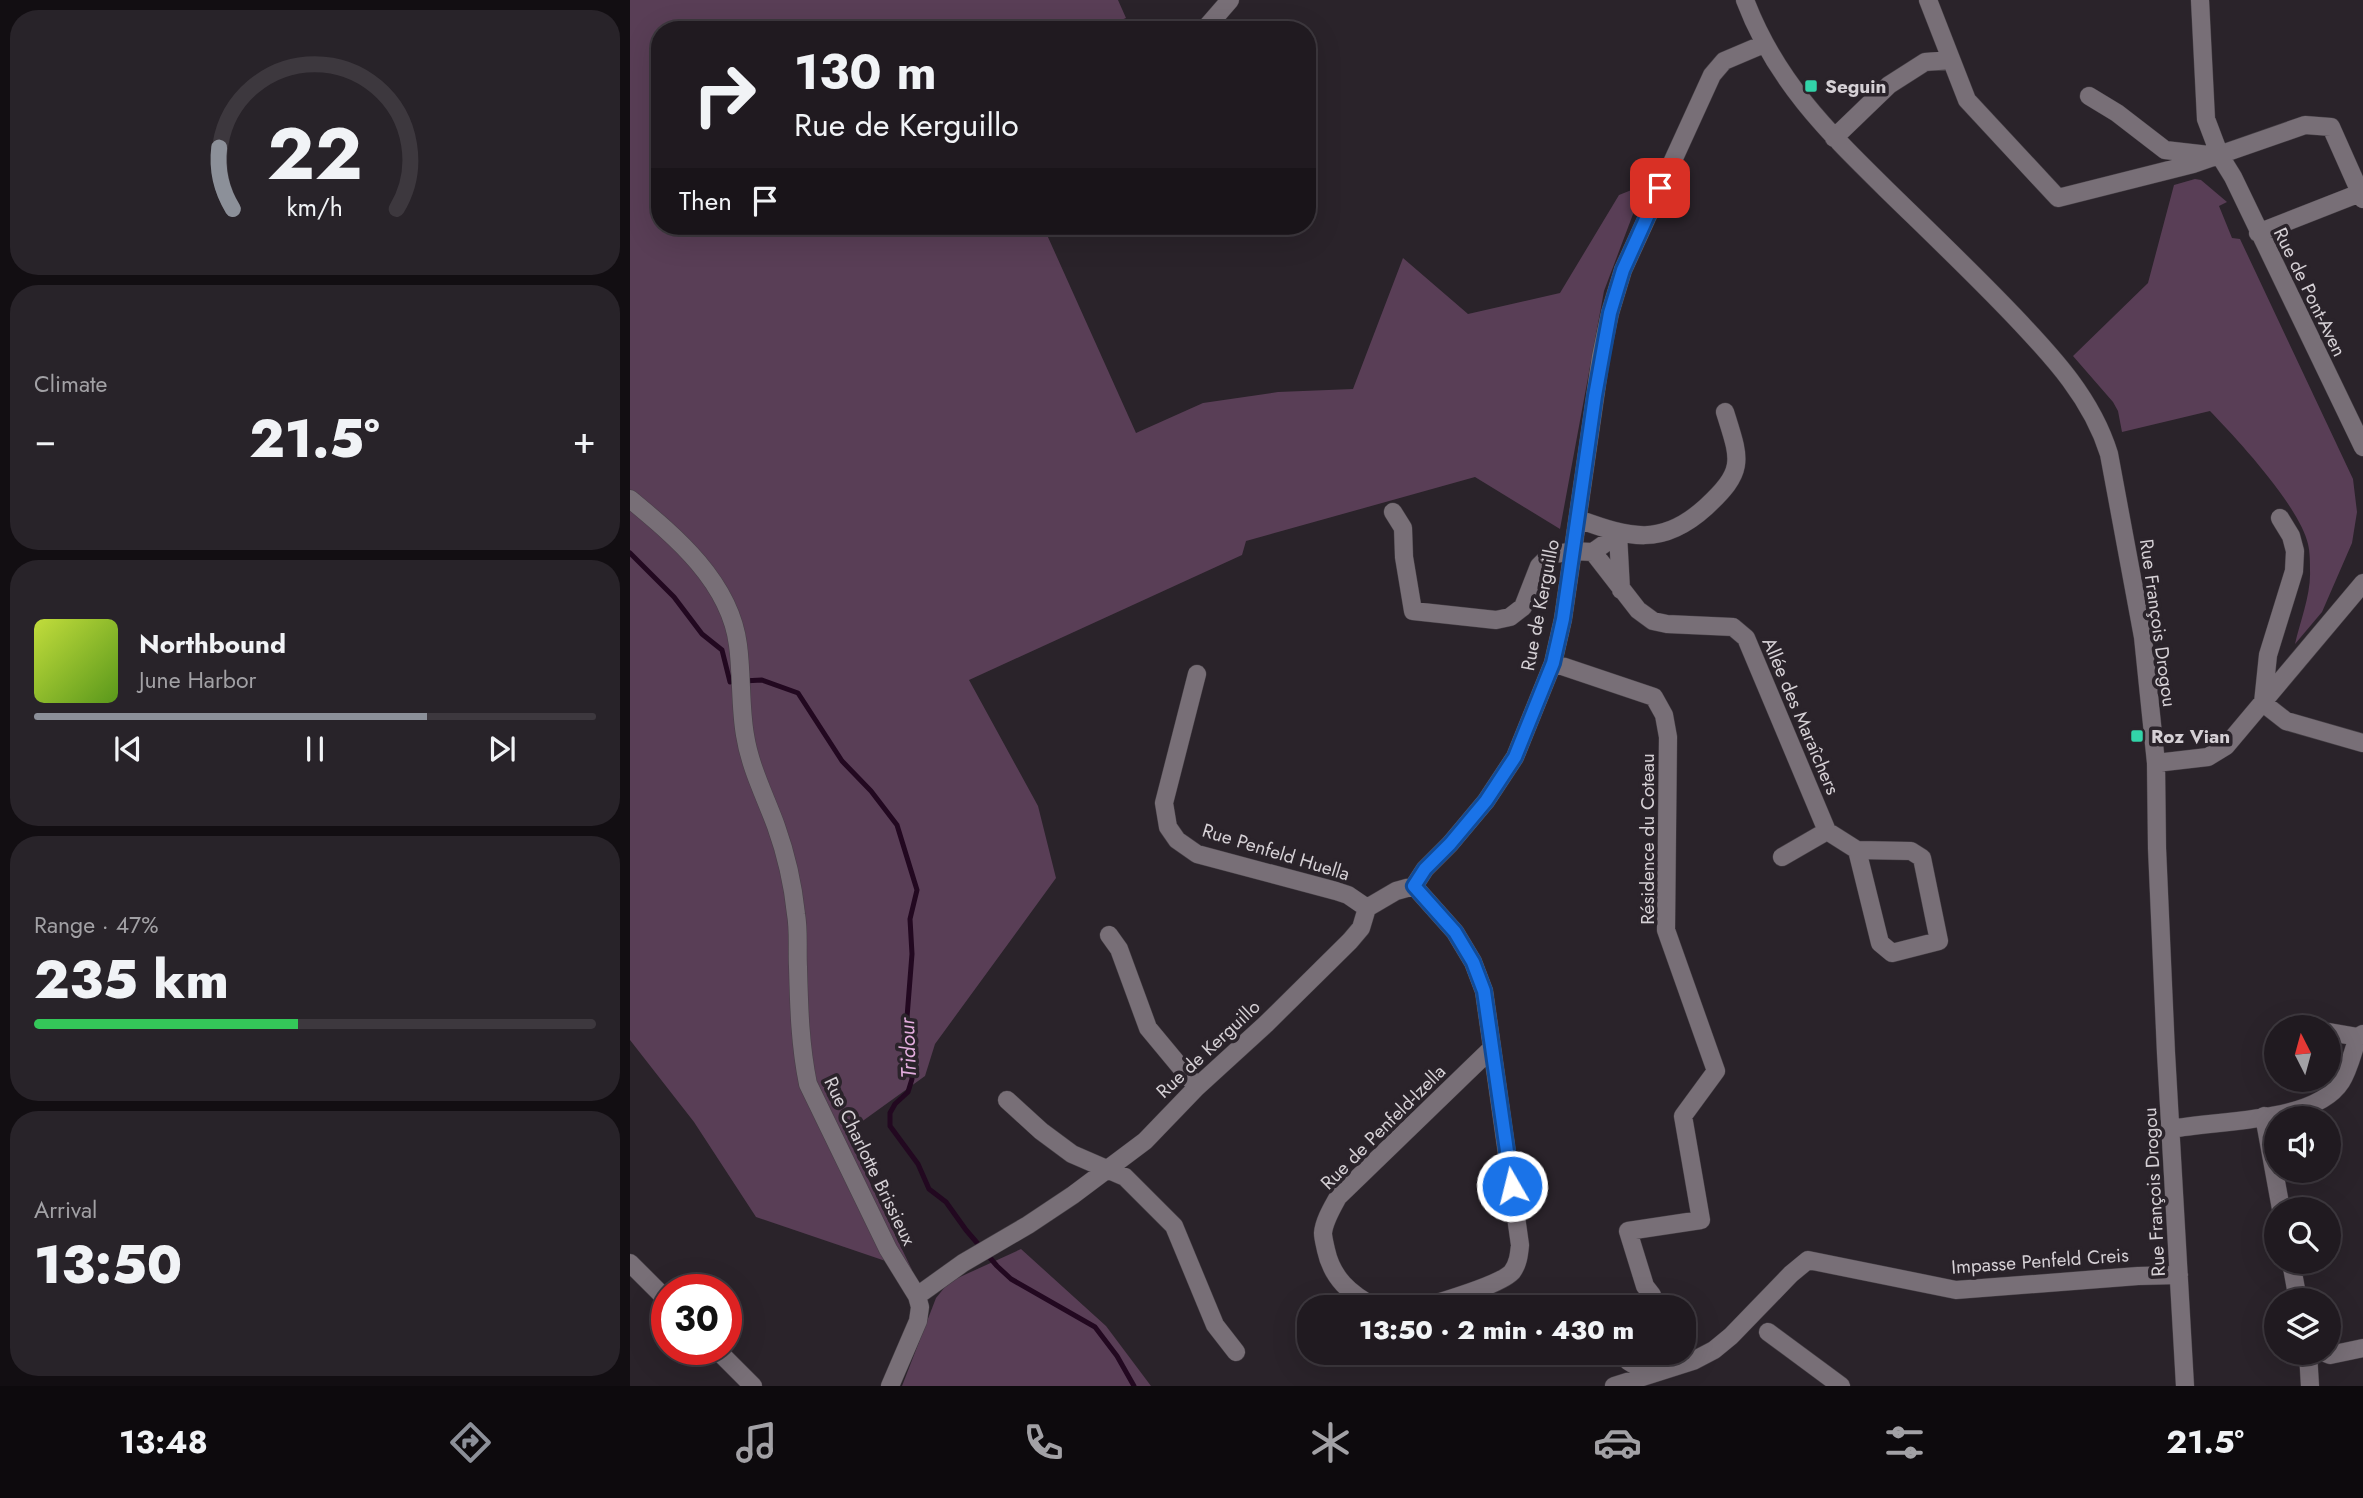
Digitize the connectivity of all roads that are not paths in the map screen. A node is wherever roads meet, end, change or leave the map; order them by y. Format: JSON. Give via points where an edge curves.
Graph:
{"nodes":[{"id":1,"x":1230,"y":0,"type":"edge"},
{"id":2,"x":1745,"y":0,"type":"edge"},
{"id":3,"x":1928,"y":0,"type":"edge"},
{"id":4,"x":2200,"y":0,"type":"edge"},
{"id":5,"x":1212,"y":21,"type":"edge"},
{"id":6,"x":1764,"y":44,"type":"junction"},
{"id":7,"x":1951,"y":60,"type":"junction"},
{"id":8,"x":2089,"y":96,"type":"dead end"},
{"id":9,"x":1834,"y":138,"type":"junction"},
{"id":10,"x":2220,"y":156,"type":"junction"},
{"id":11,"x":2362,"y":196,"type":"edge"},
{"id":12,"x":2258,"y":233,"type":"junction"},
{"id":13,"x":1725,"y":412,"type":"dead end"},
{"id":14,"x":2363,"y":447,"type":"edge"},
{"id":15,"x":630,"y":499,"type":"edge"},
{"id":16,"x":1393,"y":512,"type":"dead end"},
{"id":17,"x":2280,"y":518,"type":"dead end"},
{"id":18,"x":1578,"y":519,"type":"junction"},
{"id":19,"x":1618,"y":534,"type":"junction"},
{"id":20,"x":1573,"y":551,"type":"junction"},
{"id":21,"x":1593,"y":552,"type":"junction"},
{"id":22,"x":2363,"y":583,"type":"edge"},
{"id":23,"x":1621,"y":590,"type":"junction"},
{"id":24,"x":1553,"y":663,"type":"junction"},
{"id":25,"x":1197,"y":674,"type":"dead end"},
{"id":26,"x":2263,"y":703,"type":"junction"},
{"id":27,"x":2363,"y":743,"type":"edge"},
{"id":28,"x":2156,"y":763,"type":"junction"},
{"id":29,"x":1827,"y":831,"type":"junction"},
{"id":30,"x":1857,"y":850,"type":"junction"},
{"id":31,"x":1782,"y":857,"type":"dead end"},
{"id":32,"x":1414,"y":886,"type":"junction"},
{"id":33,"x":1367,"y":908,"type":"junction"},
{"id":34,"x":1109,"y":935,"type":"dead end"},
{"id":35,"x":2342,"y":1033,"type":"edge"},
{"id":36,"x":2361,"y":1035,"type":"edge"},
{"id":37,"x":1492,"y":1048,"type":"junction"},
{"id":38,"x":1197,"y":1087,"type":"junction"},
{"id":39,"x":1007,"y":1100,"type":"dead end"},
{"id":40,"x":2311,"y":1106,"type":"edge"},
{"id":41,"x":2264,"y":1116,"type":"edge"},
{"id":42,"x":2172,"y":1129,"type":"junction"},
{"id":43,"x":1109,"y":1168,"type":"junction"},
{"id":44,"x":630,"y":1263,"type":"edge"},
{"id":45,"x":2179,"y":1275,"type":"junction"},
{"id":46,"x":651,"y":1284,"type":"edge"},
{"id":47,"x":1354,"y":1295,"type":"edge"},
{"id":48,"x":1458,"y":1295,"type":"edge"},
{"id":49,"x":1652,"y":1295,"type":"dead end"},
{"id":50,"x":917,"y":1296,"type":"junction"},
{"id":51,"x":1768,"y":1332,"type":"dead end"},
{"id":52,"x":2363,"y":1348,"type":"edge"},
{"id":53,"x":1236,"y":1352,"type":"dead end"},
{"id":54,"x":2341,"y":1353,"type":"edge"},
{"id":55,"x":732,"y":1365,"type":"edge"},
{"id":56,"x":1634,"y":1365,"type":"edge"},
{"id":57,"x":2309,"y":1365,"type":"edge"},
{"id":58,"x":1653,"y":1377,"type":"edge"},
{"id":59,"x":753,"y":1386,"type":"edge"},
{"id":60,"x":890,"y":1386,"type":"edge"},
{"id":61,"x":1614,"y":1386,"type":"edge"},
{"id":62,"x":1841,"y":1386,"type":"edge"},
{"id":63,"x":2185,"y":1386,"type":"edge"},
{"id":64,"x":2310,"y":1386,"type":"edge"}],
"edges":[{"from":1,"to":5,"type":"street"},
{"from":2,"to":6,"type":"street","name":"Rue François Drogou"},
{"from":3,"to":7,"type":"street"},
{"from":4,"to":10,"type":"street","name":"Rue de Pont-Aven","via":[[2206,119]]},
{"from":6,"to":9,"type":"street","name":"Rue François Drogou","via":[[1793,89]]},
{"from":6,"to":18,"type":"street","name":"Rue de Kerguillo","via":[[1724,61],[1712,75],[1623,270],[1601,356]]},
{"from":7,"to":9,"type":"street","via":[[1925,62],[1889,85]]},
{"from":7,"to":10,"type":"street","via":[[1967,100],[2058,198]]},
{"from":8,"to":10,"type":"street","via":[[2165,150]]},
{"from":9,"to":28,"type":"street","name":"Rue François Drogou","via":[[2040,343],[2084,398],[2102,429],[2143,637]]},
{"from":10,"to":11,"type":"street","via":[[2305,125],[2331,127]]},
{"from":10,"to":12,"type":"street","name":"Rue de Pont-Aven"},
{"from":11,"to":12,"type":"street"},
{"from":12,"to":14,"type":"street","name":"Rue de Pont-Aven"},
{"from":13,"to":19,"type":"street","via":[[1736,447],[1736,470],[1728,487],[1688,523],[1669,533]]},
{"from":15,"to":50,"type":"street","name":"Rue Charlotte Brissieux","via":[[671,533],[713,580],[731,612],[745,736],[784,853],[797,916],[799,1016],[808,1084],[888,1249]]},
{"from":16,"to":20,"type":"street","via":[[1403,528],[1413,611],[1496,620],[1510,617],[1522,607],[1539,566],[1550,555]]},
{"from":17,"to":26,"type":"street","via":[[2295,551],[2294,571],[2268,655]]},
{"from":18,"to":19,"type":"street"},
{"from":18,"to":20,"type":"street","name":"Rue de Kerguillo"},
{"from":19,"to":21,"type":"street"},
{"from":19,"to":23,"type":"street"},
{"from":20,"to":21,"type":"street"},
{"from":20,"to":24,"type":"street","name":"Rue de Kerguillo"},
{"from":21,"to":23,"type":"street","name":"Allée des Maraîchers"},
{"from":22,"to":26,"type":"street"},
{"from":23,"to":29,"type":"street","name":"Allée des Maraîchers","via":[[1653,621],[1733,627],[1746,638]]},
{"from":24,"to":32,"type":"street","name":"Rue de Kerguillo","via":[[1515,757],[1486,801]]},
{"from":24,"to":49,"type":"street","name":"Résidence du Coteau","via":[[1654,697],[1668,737],[1666,930],[1716,1071],[1683,1116],[1701,1220],[1628,1231]]},
{"from":25,"to":33,"type":"street","name":"Rue Penfeld Huella","via":[[1164,803],[1168,827],[1177,840],[1197,854],[1336,891]]},
{"from":26,"to":27,"type":"street","via":[[2286,721]]},
{"from":26,"to":28,"type":"street","via":[[2226,746],[2208,757]]},
{"from":28,"to":42,"type":"street","name":"Rue François Drogou"},
{"from":29,"to":30,"type":"street"},
{"from":29,"to":31,"type":"street"},
{"from":30,"to":30,"type":"street","via":[[1911,851],[1922,858],[1939,941],[1892,953],[1880,943]]},
{"from":32,"to":33,"type":"street","name":"Rue de Kerguillo"},
{"from":32,"to":37,"type":"street","via":[[1455,932],[1473,962],[1484,991]]},
{"from":33,"to":38,"type":"street","name":"Rue de Kerguillo","via":[[1361,928],[1350,942]]},
{"from":34,"to":38,"type":"street","via":[[1119,949],[1148,1028]]},
{"from":35,"to":36,"type":"street"},
{"from":36,"to":40,"type":"street","via":[[2341,1083]]},
{"from":37,"to":47,"type":"street","name":"Rue de Penfeld-Izella","via":[[1338,1197],[1323,1235],[1339,1281]]},
{"from":37,"to":48,"type":"street","via":[[1519,1259],[1511,1273]]},
{"from":38,"to":43,"type":"street","name":"Rue de Kerguillo","via":[[1145,1141]]},
{"from":39,"to":43,"type":"street","via":[[1072,1154]]},
{"from":41,"to":42,"type":"street"},
{"from":42,"to":45,"type":"street","name":"Rue François Drogou"},
{"from":43,"to":50,"type":"street","name":"Rue de Kerguillo"},
{"from":43,"to":53,"type":"street","via":[[1125,1177],[1174,1226],[1215,1325]]},
{"from":44,"to":46,"type":"street"},
{"from":45,"to":58,"type":"street","name":"Impasse Penfeld Creis","via":[[1956,1290],[1808,1260],[1714,1350]]},
{"from":45,"to":63,"type":"street","name":"Rue François Drogou"},
{"from":50,"to":60,"type":"street","via":[[918,1321]]},
{"from":51,"to":62,"type":"street"},
{"from":52,"to":54,"type":"street"},
{"from":55,"to":59,"type":"street"},
{"from":56,"to":58,"type":"street"},
{"from":57,"to":64,"type":"street"},
{"from":58,"to":61,"type":"street","name":"Impasse Penfeld Creis"}]}
